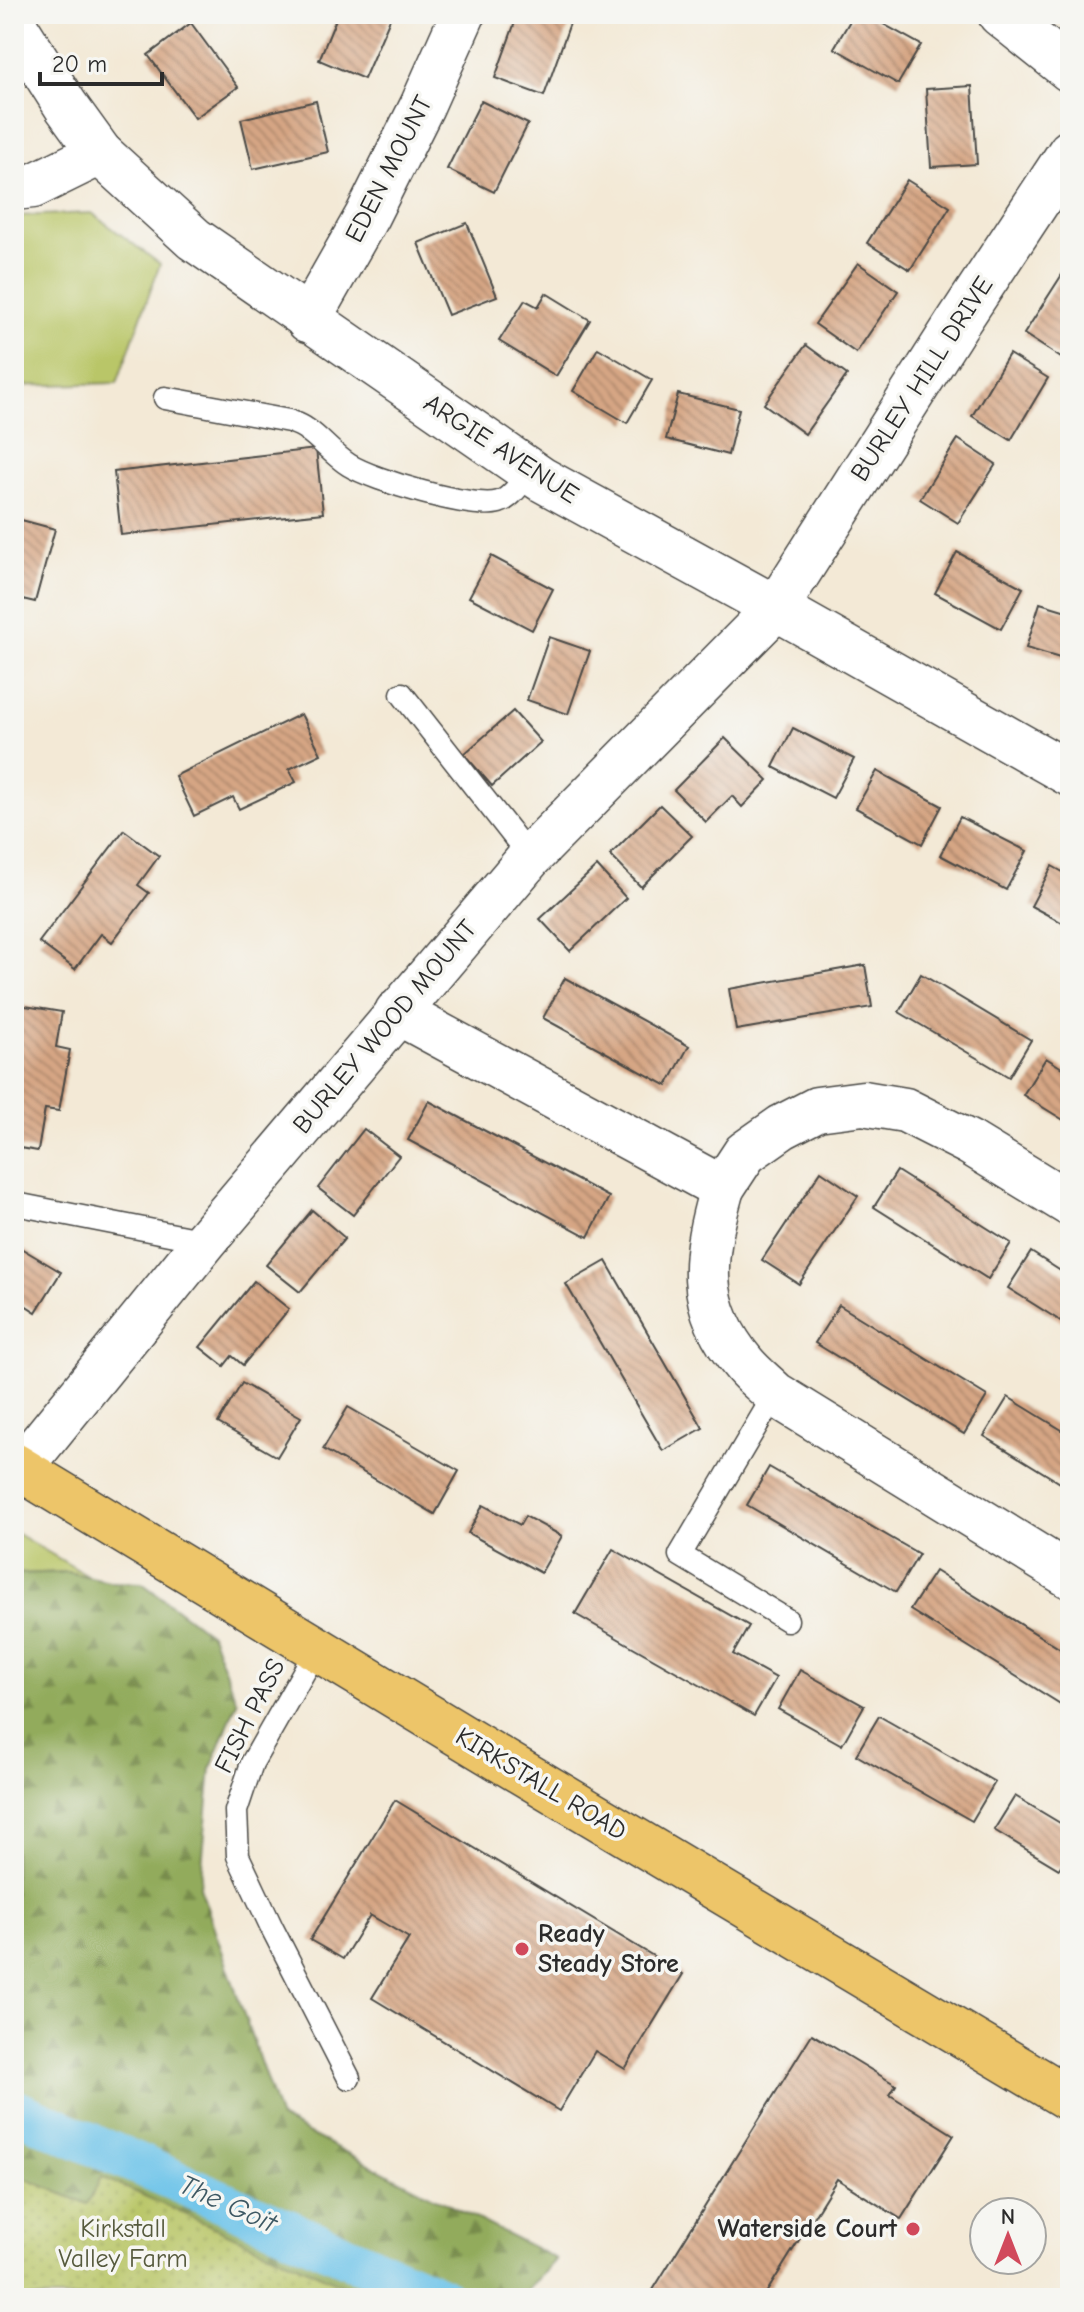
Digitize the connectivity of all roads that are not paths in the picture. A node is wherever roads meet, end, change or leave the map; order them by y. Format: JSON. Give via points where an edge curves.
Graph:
{"nodes":[{"id":1,"x":463,"y":14,"type":"edge"},
{"id":2,"x":1000,"y":14,"type":"edge"},
{"id":3,"x":14,"y":24,"type":"edge"},
{"id":4,"x":1070,"y":70,"type":"edge"},
{"id":5,"x":1070,"y":152,"type":"edge"},
{"id":6,"x":100,"y":153,"type":"junction"},
{"id":7,"x":14,"y":188,"type":"edge"},
{"id":8,"x":308,"y":320,"type":"junction"},
{"id":9,"x":165,"y":398,"type":"dead end"},
{"id":10,"x":530,"y":472,"type":"junction"},
{"id":11,"x":776,"y":608,"type":"junction"},
{"id":12,"x":402,"y":694,"type":"dead end"},
{"id":13,"x":1070,"y":774,"type":"edge"},
{"id":14,"x":530,"y":857,"type":"junction"},
{"id":15,"x":397,"y":1012,"type":"junction"},
{"id":16,"x":722,"y":1188,"type":"junction"},
{"id":17,"x":14,"y":1200,"type":"edge"},
{"id":18,"x":1070,"y":1204,"type":"edge"},
{"id":19,"x":205,"y":1241,"type":"junction"},
{"id":20,"x":775,"y":1394,"type":"junction"},
{"id":21,"x":17,"y":1467,"type":"edge"},
{"id":22,"x":1070,"y":1576,"type":"edge"},
{"id":23,"x":787,"y":1620,"type":"dead end"},
{"id":24,"x":317,"y":1649,"type":"junction"},
{"id":25,"x":349,"y":2078,"type":"dead end"},
{"id":26,"x":1070,"y":2099,"type":"edge"}],
"edges":[{"from":1,"to":8,"type":"street","name":"EDEN MOUNT","via":[[367,216]]},
{"from":2,"to":4,"type":"street"},
{"from":3,"to":6,"type":"street","name":"ARGIE AVENUE"},
{"from":5,"to":11,"type":"street","name":"BURLEY HILL DRIVE"},
{"from":6,"to":7,"type":"street","via":[[33,186]]},
{"from":6,"to":8,"type":"street","name":"ARGIE AVENUE","via":[[194,239]]},
{"from":8,"to":10,"type":"street","name":"ARGIE AVENUE"},
{"from":9,"to":10,"type":"lane","via":[[289,421],[374,478],[455,500],[501,502]]},
{"from":10,"to":11,"type":"street","name":"ARGIE AVENUE"},
{"from":11,"to":13,"type":"street","name":"ARGIE AVENUE"},
{"from":11,"to":14,"type":"street","name":"BURLEY WOOD MOUNT"},
{"from":12,"to":14,"type":"lane"},
{"from":14,"to":15,"type":"street","name":"BURLEY WOOD MOUNT"},
{"from":15,"to":16,"type":"street"},
{"from":15,"to":19,"type":"street","name":"BURLEY WOOD MOUNT"},
{"from":16,"to":18,"type":"street","via":[[745,1153],[782,1127],[817,1109],[863,1103],[905,1110]]},
{"from":16,"to":20,"type":"street","via":[[709,1234],[708,1297],[719,1329]]},
{"from":17,"to":19,"type":"lane"},
{"from":19,"to":21,"type":"street","name":"BURLEY WOOD MOUNT"},
{"from":20,"to":22,"type":"street"},
{"from":20,"to":23,"type":"lane","via":[[680,1555]]},
{"from":21,"to":24,"type":"main road","name":"KIRKSTALL ROAD"},
{"from":24,"to":25,"type":"lane","name":"FISH PASS","via":[[252,1763],[236,1811],[238,1856]]},
{"from":24,"to":26,"type":"main road","name":"KIRKSTALL ROAD"}]}
